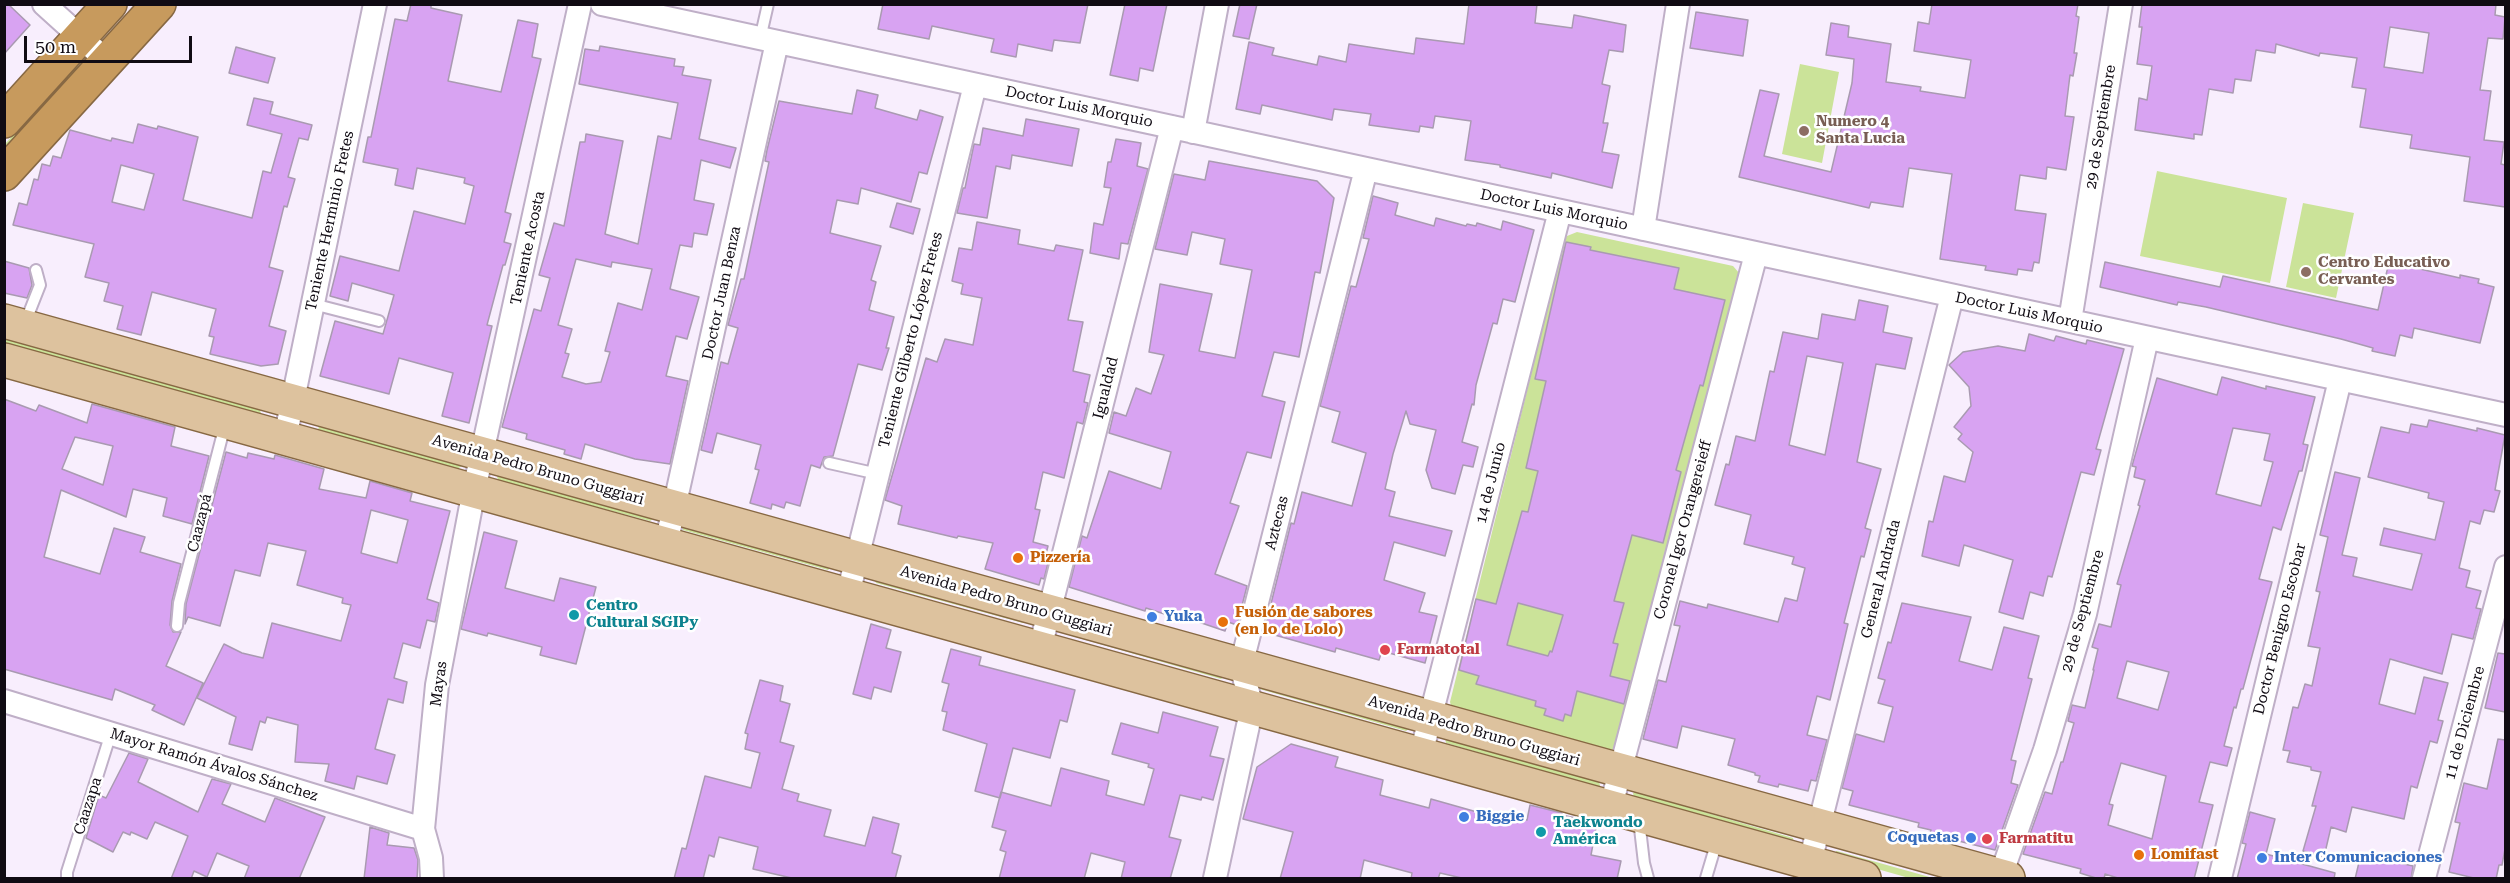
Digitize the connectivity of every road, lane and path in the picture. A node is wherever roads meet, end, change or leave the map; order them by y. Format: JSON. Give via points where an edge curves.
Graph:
{"nodes":[{"id":1,"x":44,"y":4,"type":"edge"},
{"id":2,"x":110,"y":4,"type":"edge"},
{"id":3,"x":159,"y":4,"type":"edge"},
{"id":4,"x":375,"y":4,"type":"edge"},
{"id":5,"x":580,"y":4,"type":"edge"},
{"id":6,"x":602,"y":4,"type":"edge"},
{"id":7,"x":768,"y":4,"type":"edge"},
{"id":8,"x":1217,"y":4,"type":"edge"},
{"id":9,"x":1678,"y":4,"type":"edge"},
{"id":10,"x":2121,"y":4,"type":"edge"},
{"id":11,"x":80,"y":36,"type":"junction"},
{"id":12,"x":768,"y":40,"type":"junction"},
{"id":13,"x":107,"y":61,"type":"junction"},
{"id":14,"x":975,"y":85,"type":"junction"},
{"id":15,"x":4,"y":121,"type":"edge"},
{"id":16,"x":1182,"y":130,"type":"junction"},
{"id":17,"x":1366,"y":170,"type":"junction"},
{"id":18,"x":4,"y":174,"type":"edge"},
{"id":19,"x":1560,"y":211,"type":"junction"},
{"id":20,"x":1642,"y":229,"type":"junction"},
{"id":21,"x":1756,"y":254,"type":"junction"},
{"id":22,"x":36,"y":270,"type":"dead end"},
{"id":23,"x":1952,"y":296,"type":"junction"},
{"id":24,"x":313,"y":304,"type":"junction"},
{"id":25,"x":380,"y":321,"type":"dead end"},
{"id":26,"x":2070,"y":321,"type":"junction"},
{"id":27,"x":14,"y":324,"type":"edge"},
{"id":28,"x":2147,"y":338,"type":"junction"},
{"id":29,"x":4,"y":360,"type":"edge"},
{"id":30,"x":2340,"y":380,"type":"junction"},
{"id":31,"x":292,"y":402,"type":"junction"},
{"id":32,"x":2505,"y":415,"type":"edge"},
{"id":33,"x":226,"y":421,"type":"junction"},
{"id":34,"x":285,"y":438,"type":"junction"},
{"id":35,"x":483,"y":455,"type":"junction"},
{"id":36,"x":829,"y":463,"type":"dead end"},
{"id":37,"x":878,"y":474,"type":"junction"},
{"id":38,"x":474,"y":490,"type":"junction"},
{"id":39,"x":674,"y":508,"type":"junction"},
{"id":40,"x":666,"y":544,"type":"junction"},
{"id":41,"x":857,"y":559,"type":"junction"},
{"id":42,"x":2505,"y":567,"type":"edge"},
{"id":43,"x":848,"y":594,"type":"junction"},
{"id":44,"x":1048,"y":612,"type":"junction"},
{"id":45,"x":177,"y":626,"type":"dead end"},
{"id":46,"x":1040,"y":648,"type":"junction"},
{"id":47,"x":1241,"y":666,"type":"junction"},
{"id":48,"x":4,"y":701,"type":"edge"},
{"id":49,"x":1252,"y":707,"type":"junction"},
{"id":50,"x":1430,"y":719,"type":"junction"},
{"id":51,"x":111,"y":733,"type":"junction"},
{"id":52,"x":1421,"y":754,"type":"junction"},
{"id":53,"x":1620,"y":772,"type":"junction"},
{"id":54,"x":1625,"y":810,"type":"junction"},
{"id":55,"x":1818,"y":827,"type":"junction"},
{"id":56,"x":423,"y":829,"type":"junction"},
{"id":57,"x":1718,"y":836,"type":"junction"},
{"id":58,"x":1810,"y":862,"type":"junction"},
{"id":59,"x":2003,"y":878,"type":"edge"},
{"id":60,"x":67,"y":879,"type":"edge"},
{"id":61,"x":432,"y":879,"type":"edge"},
{"id":62,"x":1215,"y":879,"type":"edge"},
{"id":63,"x":1648,"y":879,"type":"edge"},
{"id":64,"x":1706,"y":879,"type":"edge"},
{"id":65,"x":1864,"y":879,"type":"edge"},
{"id":66,"x":2220,"y":879,"type":"edge"},
{"id":67,"x":2424,"y":879,"type":"edge"}],
"edges":[{"from":1,"to":11,"type":"street"},
{"from":2,"to":11,"type":"highway"},
{"from":3,"to":13,"type":"highway"},
{"from":4,"to":24,"type":"street","name":"Teniente Herminio Fretes"},
{"from":5,"to":35,"type":"street","name":"Teniente Acosta"},
{"from":6,"to":12,"type":"street","name":"Doctor Luis Morquio"},
{"from":7,"to":12,"type":"lane","name":"Doctor Juan Benza"},
{"from":8,"to":16,"type":"street","name":"Igualdad"},
{"from":9,"to":20,"type":"street"},
{"from":10,"to":26,"type":"street","name":"29 de Septiembre"},
{"from":11,"to":13,"type":"street"},
{"from":11,"to":15,"type":"highway"},
{"from":12,"to":14,"type":"street","name":"Doctor Luis Morquio"},
{"from":12,"to":39,"type":"street","name":"Doctor Juan Benza"},
{"from":13,"to":18,"type":"highway"},
{"from":14,"to":16,"type":"street","name":"Doctor Luis Morquio"},
{"from":14,"to":37,"type":"street","name":"Teniente Gilberto López Fretes"},
{"from":16,"to":17,"type":"street","name":"Doctor Luis Morquio"},
{"from":16,"to":44,"type":"street","name":"Igualdad"},
{"from":17,"to":19,"type":"street","name":"Doctor Luis Morquio"},
{"from":17,"to":47,"type":"street","name":"Aztecas"},
{"from":19,"to":20,"type":"street","name":"Doctor Luis Morquio"},
{"from":19,"to":50,"type":"street","name":"14 de Junio"},
{"from":20,"to":21,"type":"street","name":"Doctor Luis Morquio"},
{"from":21,"to":23,"type":"street","name":"Doctor Luis Morquio"},
{"from":21,"to":53,"type":"street","name":"Coronel Igor Orangereieff"},
{"from":22,"to":27,"type":"lane","via":[[40,285]]},
{"from":23,"to":26,"type":"street","name":"Doctor Luis Morquio"},
{"from":23,"to":55,"type":"street","name":"General Andrada"},
{"from":24,"to":25,"type":"lane"},
{"from":24,"to":31,"type":"street","name":"Teniente Herminio Fretes"},
{"from":26,"to":28,"type":"street","name":"Doctor Luis Morquio"},
{"from":27,"to":31,"type":"main road","name":"Avenida Pedro Bruno Guggiari"},
{"from":28,"to":30,"type":"street","name":"Doctor Luis Morquio"},
{"from":28,"to":59,"type":"street","name":"29 de Septiembre","via":[[2085,614]]},
{"from":29,"to":33,"type":"main road"},
{"from":30,"to":32,"type":"street","name":"Doctor Luis Morquio"},
{"from":30,"to":66,"type":"street","name":"Doctor Benigno Escobar"},
{"from":31,"to":34,"type":"street","name":"Teniente Herminio Fretes"},
{"from":31,"to":35,"type":"main road","name":"Avenida Pedro Bruno Guggiari"},
{"from":33,"to":34,"type":"main road"},
{"from":33,"to":45,"type":"lane","name":"Caazapá","via":[[179,603]]},
{"from":34,"to":38,"type":"main road"},
{"from":35,"to":38,"type":"street","name":"Teniente Acosta"},
{"from":35,"to":39,"type":"main road","name":"Avenida Pedro Bruno Guggiari"},
{"from":36,"to":37,"type":"lane"},
{"from":37,"to":41,"type":"street","name":"Teniente Gilberto López Fretes"},
{"from":38,"to":40,"type":"main road"},
{"from":38,"to":56,"type":"street","name":"Mayas","via":[[437,685]]},
{"from":39,"to":40,"type":"street","name":"Doctor Juan Benza"},
{"from":39,"to":41,"type":"main road","name":"Avenida Pedro Bruno Guggiari"},
{"from":40,"to":43,"type":"main road"},
{"from":41,"to":43,"type":"street","name":"Teniente Gilberto López Fretes"},
{"from":41,"to":44,"type":"main road","name":"Avenida Pedro Bruno Guggiari"},
{"from":42,"to":67,"type":"street","name":"11 de Diciembre"},
{"from":43,"to":46,"type":"main road"},
{"from":44,"to":46,"type":"street","name":"Igualdad"},
{"from":44,"to":47,"type":"main road","name":"Avenida Pedro Bruno Guggiari"},
{"from":46,"to":49,"type":"main road"},
{"from":47,"to":49,"type":"street","name":"Aztecas"},
{"from":47,"to":50,"type":"main road","name":"Avenida Pedro Bruno Guggiari"},
{"from":48,"to":51,"type":"street","name":"Mayor Ramón Ávalos Sánchez"},
{"from":49,"to":52,"type":"main road"},
{"from":49,"to":62,"type":"street","name":"Aztecas"},
{"from":50,"to":52,"type":"street","name":"14 de Junio"},
{"from":50,"to":53,"type":"main road","name":"Avenida Pedro Bruno Guggiari"},
{"from":51,"to":56,"type":"street","name":"Mayor Ramón Ávalos Sánchez"},
{"from":51,"to":60,"type":"lane","name":"Caazapa"},
{"from":52,"to":54,"type":"main road"},
{"from":53,"to":54,"type":"street","name":"Coronel Igor Orangereieff"},
{"from":53,"to":55,"type":"main road","name":"Avenida Pedro Bruno Guggiari"},
{"from":54,"to":57,"type":"main road"},
{"from":54,"to":63,"type":"lane"},
{"from":55,"to":58,"type":"street","name":"General Andrada"},
{"from":55,"to":59,"type":"main road","name":"Avenida Pedro Bruno Guggiari"},
{"from":56,"to":61,"type":"street","name":"Mayas"},
{"from":57,"to":58,"type":"main road"},
{"from":57,"to":64,"type":"lane"},
{"from":58,"to":65,"type":"main road"}]}
